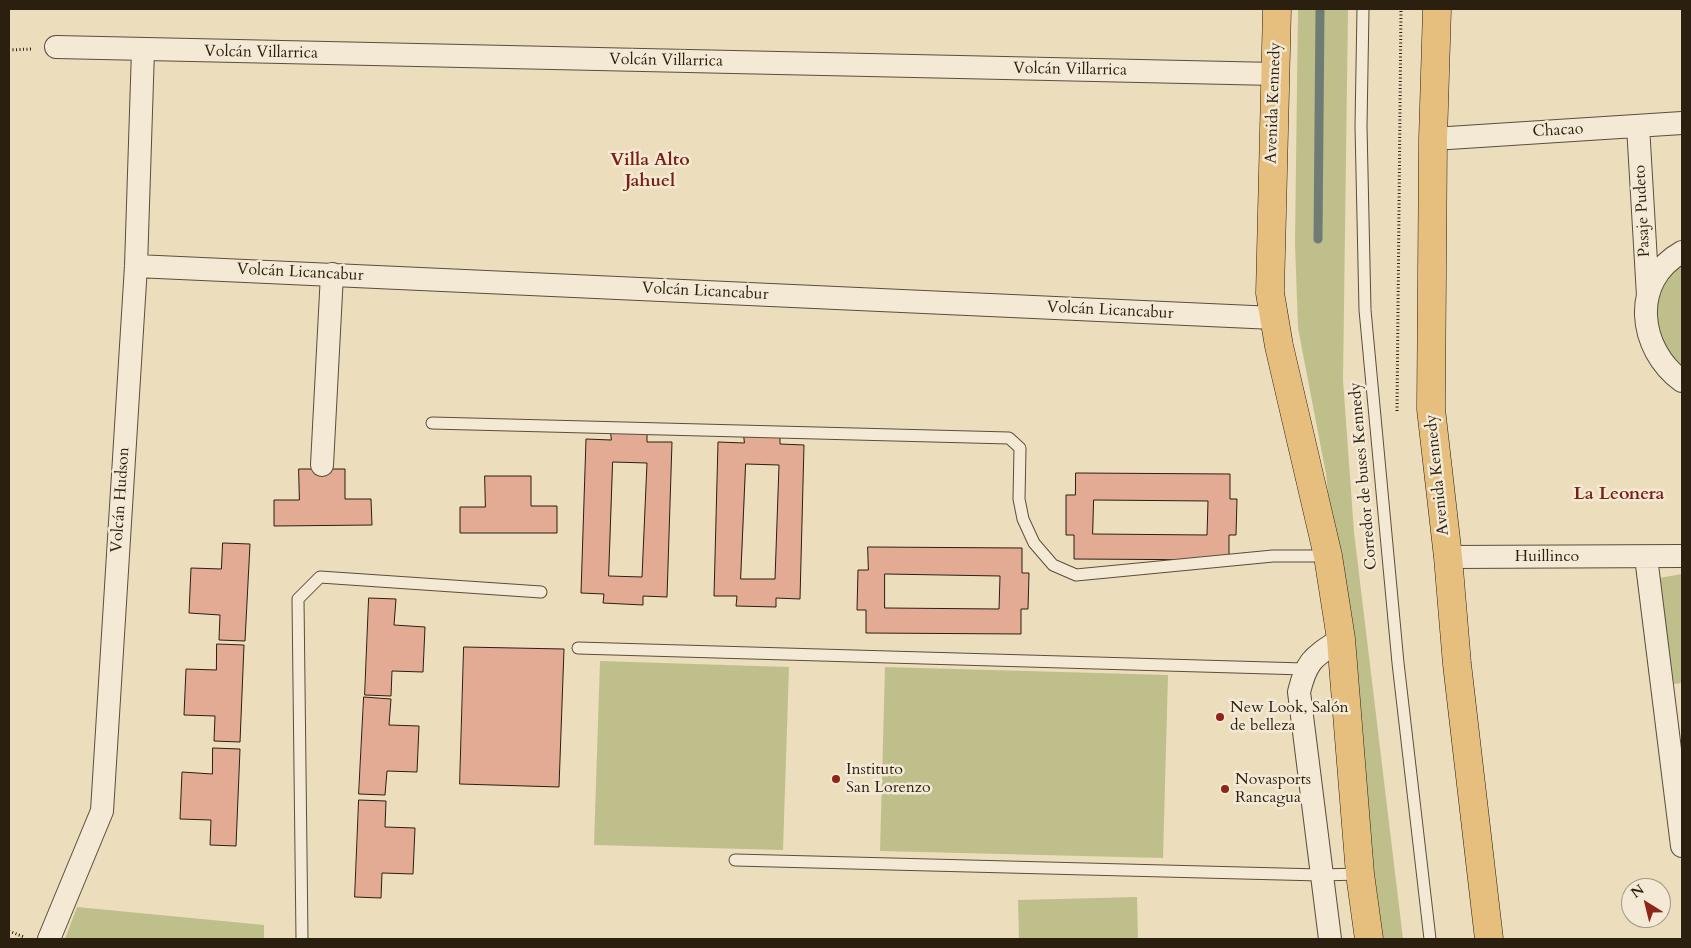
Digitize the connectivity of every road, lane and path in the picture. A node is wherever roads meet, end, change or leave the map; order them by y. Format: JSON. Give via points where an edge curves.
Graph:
{"nodes":[{"id":1,"x":1276,"y":9,"type":"edge"},
{"id":2,"x":1363,"y":9,"type":"edge"},
{"id":3,"x":1437,"y":9,"type":"edge"},
{"id":4,"x":56,"y":47,"type":"dead end"},
{"id":5,"x":143,"y":50,"type":"junction"},
{"id":6,"x":1276,"y":74,"type":"junction"},
{"id":7,"x":1682,"y":123,"type":"edge"},
{"id":8,"x":1638,"y":126,"type":"junction"},
{"id":9,"x":1433,"y":138,"type":"junction"},
{"id":10,"x":1682,"y":252,"type":"edge"},
{"id":11,"x":136,"y":266,"type":"junction"},
{"id":12,"x":332,"y":274,"type":"junction"},
{"id":13,"x":1648,"y":296,"type":"junction"},
{"id":14,"x":1274,"y":318,"type":"junction"},
{"id":15,"x":1682,"y":381,"type":"edge"},
{"id":16,"x":432,"y":423,"type":"dead end"},
{"id":17,"x":322,"y":465,"type":"dead end"},
{"id":18,"x":1328,"y":556,"type":"junction"},
{"id":19,"x":1682,"y":556,"type":"edge"},
{"id":20,"x":1448,"y":557,"type":"junction"},
{"id":21,"x":1646,"y":557,"type":"junction"},
{"id":22,"x":542,"y":592,"type":"dead end"},
{"id":23,"x":1340,"y":639,"type":"junction"},
{"id":24,"x":578,"y":648,"type":"dead end"},
{"id":25,"x":1304,"y":669,"type":"junction"},
{"id":26,"x":1674,"y":703,"type":"edge"},
{"id":27,"x":1682,"y":846,"type":"edge"},
{"id":28,"x":735,"y":860,"type":"dead end"},
{"id":29,"x":1320,"y":874,"type":"junction"},
{"id":30,"x":1360,"y":874,"type":"junction"},
{"id":31,"x":9,"y":931,"type":"edge"},
{"id":32,"x":29,"y":939,"type":"edge"},
{"id":33,"x":49,"y":939,"type":"edge"},
{"id":34,"x":302,"y":939,"type":"edge"},
{"id":35,"x":1330,"y":939,"type":"edge"},
{"id":36,"x":1369,"y":939,"type":"edge"},
{"id":37,"x":1430,"y":939,"type":"edge"},
{"id":38,"x":1489,"y":939,"type":"edge"}],
"edges":[{"from":1,"to":6,"type":"main road","name":"Avenida Kennedy"},
{"from":2,"to":37,"type":"lane","name":"Corredor de buses Kennedy","via":[[1361,126],[1365,310],[1398,663]]},
{"from":3,"to":9,"type":"main road","name":"Avenida Kennedy"},
{"from":4,"to":5,"type":"street","name":"Volcán Villarrica"},
{"from":5,"to":6,"type":"street","name":"Volcán Villarrica"},
{"from":5,"to":11,"type":"street","name":"Volcán Hudson"},
{"from":6,"to":14,"type":"main road","name":"Avenida Kennedy","via":[[1270,264]]},
{"from":7,"to":8,"type":"street","name":"Chacao"},
{"from":8,"to":9,"type":"street","name":"Chacao"},
{"from":8,"to":13,"type":"street","name":"Pasaje Pudeto"},
{"from":9,"to":20,"type":"main road","name":"Avenida Kennedy","via":[[1431,409]]},
{"from":10,"to":13,"type":"street","name":"Pasaje Pudeto","via":[[1658,274]]},
{"from":11,"to":12,"type":"street","name":"Volcán Licancabur"},
{"from":11,"to":33,"type":"street","name":"Volcán Hudson","via":[[102,811]]},
{"from":12,"to":14,"type":"street","name":"Volcán Licancabur"},
{"from":12,"to":17,"type":"street"},
{"from":13,"to":15,"type":"street","name":"Pasaje Pudeto","via":[[1645,316],[1648,336],[1668,371]]},
{"from":14,"to":18,"type":"main road","name":"Avenida Kennedy"},
{"from":16,"to":18,"type":"lane","via":[[1009,438],[1020,448],[1019,499],[1023,520],[1034,544],[1053,565],[1076,575],[1273,556]]},
{"from":18,"to":23,"type":"main road","name":"Avenida Kennedy"},
{"from":19,"to":21,"type":"street","name":"Huillinco"},
{"from":20,"to":21,"type":"street","name":"Huillinco"},
{"from":20,"to":38,"type":"main road","name":"Avenida Kennedy"},
{"from":21,"to":26,"type":"street"},
{"from":22,"to":34,"type":"lane","via":[[320,577],[298,599]]},
{"from":23,"to":25,"type":"street","via":[[1314,657]]},
{"from":23,"to":30,"type":"main road","name":"Avenida Kennedy"},
{"from":24,"to":25,"type":"lane"},
{"from":25,"to":29,"type":"street","via":[[1299,692]]},
{"from":26,"to":27,"type":"street"},
{"from":28,"to":29,"type":"lane"},
{"from":29,"to":30,"type":"lane"},
{"from":29,"to":35,"type":"street"},
{"from":30,"to":36,"type":"main road","name":"Avenida Kennedy"},
{"from":31,"to":32,"type":"path"}]}
